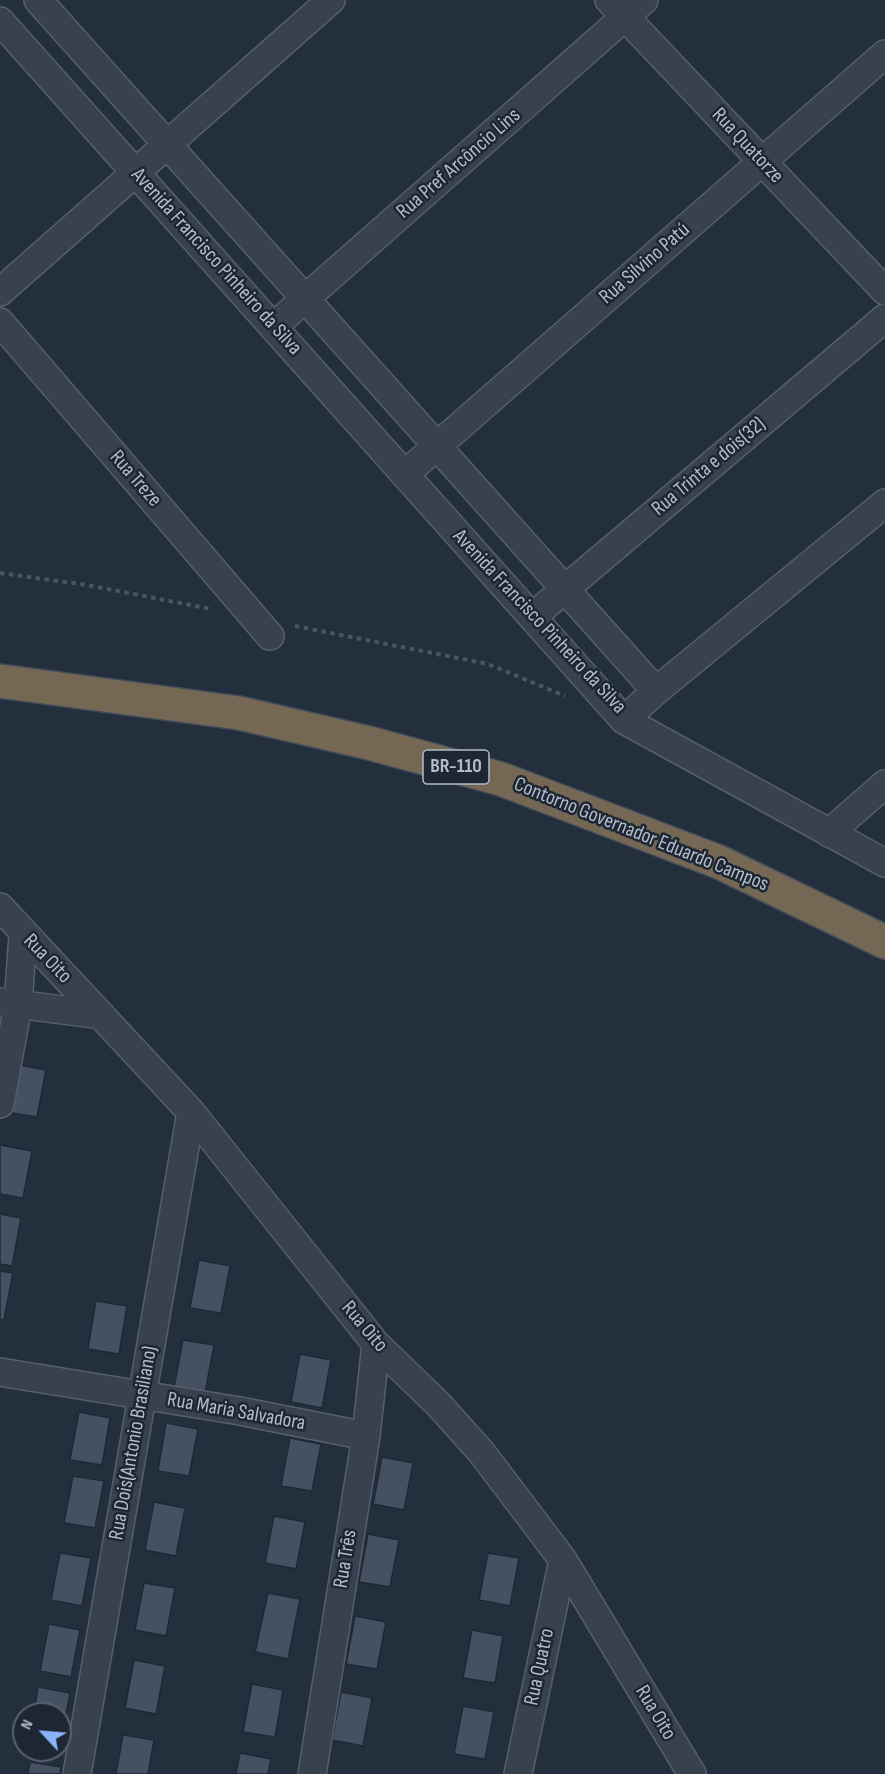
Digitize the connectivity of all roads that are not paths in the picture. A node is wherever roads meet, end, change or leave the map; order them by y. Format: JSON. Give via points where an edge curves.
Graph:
{"nodes":[{"id":1,"x":39,"y":0,"type":"edge"},
{"id":2,"x":331,"y":0,"type":"edge"},
{"id":3,"x":626,"y":6,"type":"edge"},
{"id":4,"x":0,"y":21,"type":"edge"},
{"id":5,"x":885,"y":54,"type":"edge"},
{"id":6,"x":167,"y":145,"type":"junction"},
{"id":7,"x":762,"y":161,"type":"junction"},
{"id":8,"x":136,"y":173,"type":"junction"},
{"id":9,"x":885,"y":291,"type":"edge"},
{"id":10,"x":0,"y":292,"type":"edge"},
{"id":11,"x":305,"y":299,"type":"junction"},
{"id":12,"x":885,"y":318,"type":"edge"},
{"id":13,"x":0,"y":322,"type":"edge"},
{"id":14,"x":273,"y":327,"type":"junction"},
{"id":15,"x":436,"y":446,"type":"junction"},
{"id":16,"x":405,"y":474,"type":"junction"},
{"id":17,"x":885,"y":503,"type":"edge"},
{"id":18,"x":565,"y":590,"type":"junction"},
{"id":19,"x":532,"y":617,"type":"junction"},
{"id":20,"x":262,"y":627,"type":"road end"},
{"id":21,"x":0,"y":681,"type":"edge"},
{"id":22,"x":656,"y":692,"type":"junction"},
{"id":23,"x":624,"y":720,"type":"junction"},
{"id":24,"x":885,"y":783,"type":"edge"},
{"id":25,"x":829,"y":833,"type":"junction"},
{"id":26,"x":885,"y":863,"type":"edge"},
{"id":27,"x":0,"y":907,"type":"edge"},
{"id":28,"x":23,"y":934,"type":"junction"},
{"id":29,"x":885,"y":942,"type":"edge"},
{"id":30,"x":101,"y":1015,"type":"junction"},
{"id":31,"x":8,"y":1017,"type":"edge"},
{"id":32,"x":0,"y":1104,"type":"edge"},
{"id":33,"x":191,"y":1112,"type":"junction"},
{"id":34,"x":376,"y":1344,"type":"junction"},
{"id":35,"x":0,"y":1372,"type":"edge"},
{"id":36,"x":142,"y":1396,"type":"junction"},
{"id":37,"x":366,"y":1436,"type":"junction"},
{"id":38,"x":563,"y":1560,"type":"junction"},
{"id":39,"x":77,"y":1774,"type":"edge"},
{"id":40,"x":312,"y":1774,"type":"edge"},
{"id":41,"x":518,"y":1774,"type":"edge"},
{"id":42,"x":692,"y":1774,"type":"edge"}],
"edges":[{"from":1,"to":6,"type":"street","name":"Avenida Francisco Pinheiro da Silva"},
{"from":2,"to":6,"type":"street"},
{"from":3,"to":7,"type":"street","name":"Rua Quatorze"},
{"from":3,"to":11,"type":"street","name":"Rua Pref Arcôncio Lins"},
{"from":4,"to":8,"type":"street","name":"Avenida Francisco Pinheiro da Silva"},
{"from":5,"to":7,"type":"street","name":"Rua Silvino Patú"},
{"from":6,"to":8,"type":"street"},
{"from":6,"to":11,"type":"street","name":"Avenida Francisco Pinheiro da Silva"},
{"from":7,"to":9,"type":"street","name":"Rua Quatorze"},
{"from":7,"to":15,"type":"street","name":"Rua Silvino Patú"},
{"from":8,"to":10,"type":"street"},
{"from":8,"to":14,"type":"street","name":"Avenida Francisco Pinheiro da Silva"},
{"from":11,"to":14,"type":"street","name":"Rua Pref Arcôncio Lins"},
{"from":11,"to":15,"type":"street","name":"Avenida Francisco Pinheiro da Silva"},
{"from":12,"to":18,"type":"street","name":"Rua Trinta e dois(32)"},
{"from":13,"to":20,"type":"street","name":"Rua Treze"},
{"from":14,"to":16,"type":"street","name":"Avenida Francisco Pinheiro da Silva"},
{"from":15,"to":16,"type":"street","name":"Rua Silvino Patú"},
{"from":15,"to":18,"type":"street","name":"Avenida Francisco Pinheiro da Silva"},
{"from":16,"to":19,"type":"street","name":"Avenida Francisco Pinheiro da Silva"},
{"from":17,"to":22,"type":"street"},
{"from":18,"to":19,"type":"street","name":"Rua Trinta e dois(32)"},
{"from":18,"to":22,"type":"street","name":"Avenida Francisco Pinheiro da Silva"},
{"from":19,"to":23,"type":"street","name":"Avenida Francisco Pinheiro da Silva"},
{"from":21,"to":29,"type":"highway","name":"Contorno Governador Eduardo Campos","number":"BR-110","via":[[239,713],[501,779],[719,862]]},
{"from":22,"to":23,"type":"street","name":"Avenida Francisco Pinheiro da Silva"},
{"from":23,"to":25,"type":"street"},
{"from":24,"to":25,"type":"street"},
{"from":25,"to":26,"type":"street"},
{"from":27,"to":28,"type":"street","name":"Rua Oito"},
{"from":28,"to":30,"type":"street","name":"Rua Oito"},
{"from":28,"to":31,"type":"street"},
{"from":30,"to":31,"type":"street"},
{"from":30,"to":33,"type":"street","name":"Rua Oito"},
{"from":31,"to":32,"type":"street"},
{"from":33,"to":34,"type":"street","name":"Rua Oito"},
{"from":33,"to":36,"type":"street","name":"Rua Dois(Antonio Brasiliano)"},
{"from":34,"to":37,"type":"street","name":"Rua Três"},
{"from":34,"to":38,"type":"street","name":"Rua Oito","via":[[482,1453]]},
{"from":35,"to":36,"type":"street","name":"Rua Maria Salvadora"},
{"from":36,"to":37,"type":"street","name":"Rua Maria Salvadora"},
{"from":36,"to":39,"type":"street","name":"Rua Dois(Antonio Brasiliano)"},
{"from":37,"to":40,"type":"street","name":"Rua Três"},
{"from":38,"to":41,"type":"street","name":"Rua Quatro"},
{"from":38,"to":42,"type":"street","name":"Rua Oito"}]}
